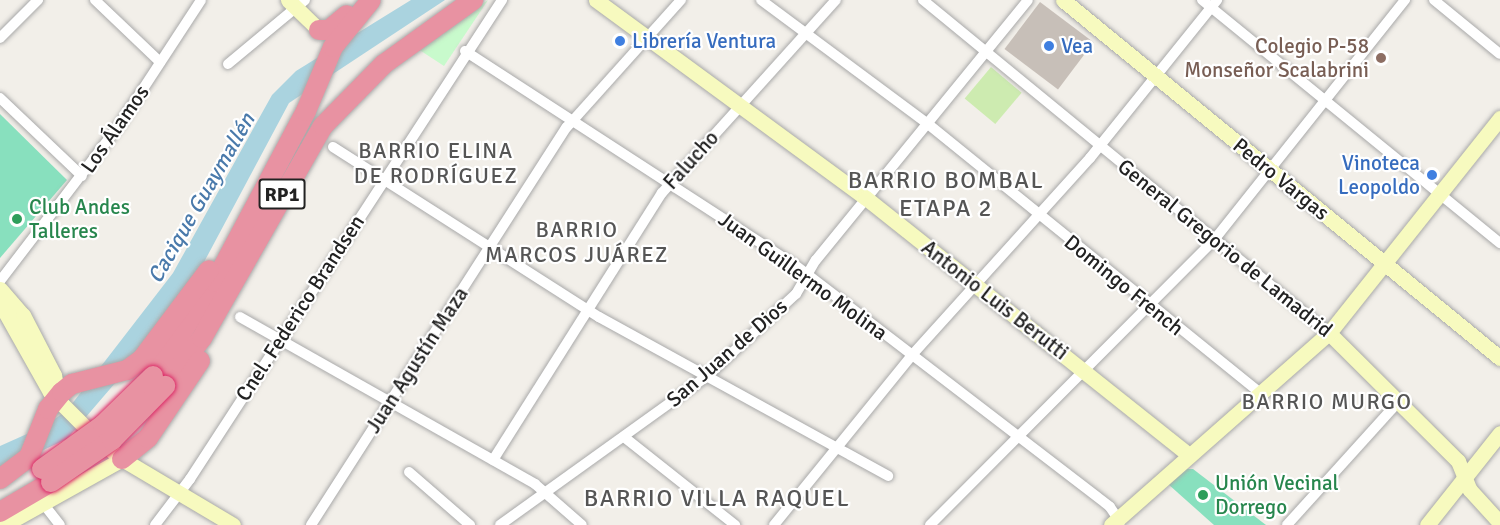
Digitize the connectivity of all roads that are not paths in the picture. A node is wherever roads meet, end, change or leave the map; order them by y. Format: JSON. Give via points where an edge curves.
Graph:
{"nodes":[{"id":1,"x":38,"y":0,"type":"edge"},
{"id":2,"x":95,"y":0,"type":"edge"},
{"id":3,"x":201,"y":0,"type":"edge"},
{"id":4,"x":370,"y":0,"type":"edge"},
{"id":5,"x":473,"y":0,"type":"edge"},
{"id":6,"x":502,"y":0,"type":"edge"},
{"id":7,"x":596,"y":0,"type":"edge"},
{"id":8,"x":681,"y":0,"type":"edge"},
{"id":9,"x":760,"y":0,"type":"edge"},
{"id":10,"x":836,"y":0,"type":"edge"},
{"id":11,"x":922,"y":0,"type":"edge"},
{"id":12,"x":1028,"y":0,"type":"edge"},
{"id":13,"x":1063,"y":0,"type":"edge"},
{"id":14,"x":1405,"y":0,"type":"edge"},
{"id":15,"x":1434,"y":0,"type":"edge"},
{"id":16,"x":1210,"y":2,"type":"edge"},
{"id":17,"x":296,"y":3,"type":"edge"},
{"id":18,"x":319,"y":30,"type":"joint"},
{"id":19,"x":807,"y":34,"type":"junction"},
{"id":20,"x":647,"y":37,"type":"junction"},
{"id":21,"x":0,"y":38,"type":"edge"},
{"id":22,"x":465,"y":51,"type":"junction"},
{"id":23,"x":986,"y":52,"type":"junction"},
{"id":24,"x":1500,"y":54,"type":"edge"},
{"id":25,"x":160,"y":62,"type":"junction"},
{"id":26,"x":228,"y":64,"type":"dead end"},
{"id":27,"x":1156,"y":76,"type":"junction"},
{"id":28,"x":0,"y":98,"type":"edge"},
{"id":29,"x":1325,"y":100,"type":"junction"},
{"id":30,"x":741,"y":105,"type":"junction"},
{"id":31,"x":1500,"y":118,"type":"edge"},
{"id":32,"x":572,"y":121,"type":"junction"},
{"id":33,"x":928,"y":123,"type":"junction"},
{"id":34,"x":323,"y":126,"type":"junction"},
{"id":35,"x":1100,"y":146,"type":"junction"},
{"id":36,"x":333,"y":147,"type":"dead end"},
{"id":37,"x":1270,"y":170,"type":"junction"},
{"id":38,"x":82,"y":176,"type":"junction"},
{"id":39,"x":271,"y":178,"type":"junction"},
{"id":40,"x":383,"y":179,"type":"junction"},
{"id":41,"x":670,"y":182,"type":"junction"},
{"id":42,"x":1440,"y":195,"type":"junction"},
{"id":43,"x":866,"y":198,"type":"junction"},
{"id":44,"x":1038,"y":216,"type":"junction"},
{"id":45,"x":1214,"y":240,"type":"junction"},
{"id":46,"x":1500,"y":243,"type":"edge"},
{"id":47,"x":489,"y":247,"type":"junction"},
{"id":48,"x":1385,"y":264,"type":"junction"},
{"id":49,"x":807,"y":274,"type":"junction"},
{"id":50,"x":0,"y":281,"type":"edge"},
{"id":51,"x":975,"y":285,"type":"junction"},
{"id":52,"x":0,"y":289,"type":"edge"},
{"id":53,"x":0,"y":303,"type":"edge"},
{"id":54,"x":1150,"y":306,"type":"junction"},
{"id":55,"x":588,"y":310,"type":"junction"},
{"id":56,"x":240,"y":317,"type":"dead end"},
{"id":57,"x":1329,"y":333,"type":"junction"},
{"id":58,"x":279,"y":340,"type":"junction"},
{"id":59,"x":912,"y":355,"type":"junction"},
{"id":60,"x":1500,"y":358,"type":"edge"},
{"id":61,"x":1085,"y":370,"type":"junction"},
{"id":62,"x":707,"y":376,"type":"junction"},
{"id":63,"x":159,"y":381,"type":"junction"},
{"id":64,"x":1260,"y":393,"type":"junction"},
{"id":65,"x":389,"y":402,"type":"junction"},
{"id":66,"x":1398,"y":402,"type":"junction"},
{"id":67,"x":71,"y":412,"type":"junction"},
{"id":68,"x":1500,"y":433,"type":"edge"},
{"id":69,"x":1019,"y":436,"type":"junction"},
{"id":70,"x":624,"y":437,"type":"junction"},
{"id":71,"x":836,"y":449,"type":"junction"},
{"id":72,"x":1189,"y":454,"type":"junction"},
{"id":73,"x":122,"y":459,"type":"junction"},
{"id":74,"x":493,"y":460,"type":"junction"},
{"id":75,"x":41,"y":469,"type":"junction"},
{"id":76,"x":408,"y":472,"type":"dead end"},
{"id":77,"x":888,"y":477,"type":"dead end"},
{"id":78,"x":1465,"y":478,"type":"junction"},
{"id":79,"x":0,"y":479,"type":"edge"},
{"id":80,"x":0,"y":492,"type":"edge"},
{"id":81,"x":546,"y":492,"type":"junction"},
{"id":82,"x":180,"y":493,"type":"junction"},
{"id":83,"x":42,"y":502,"type":"junction"},
{"id":84,"x":0,"y":512,"type":"edge"},
{"id":85,"x":1117,"y":523,"type":"edge"},
{"id":86,"x":1500,"y":523,"type":"edge"},
{"id":87,"x":4,"y":525,"type":"edge"},
{"id":88,"x":60,"y":525,"type":"edge"},
{"id":89,"x":155,"y":525,"type":"edge"},
{"id":90,"x":233,"y":525,"type":"edge"},
{"id":91,"x":310,"y":525,"type":"edge"},
{"id":92,"x":470,"y":525,"type":"edge"},
{"id":93,"x":500,"y":525,"type":"edge"},
{"id":94,"x":582,"y":525,"type":"edge"},
{"id":95,"x":735,"y":525,"type":"edge"},
{"id":96,"x":774,"y":525,"type":"edge"},
{"id":97,"x":930,"y":525,"type":"edge"},
{"id":98,"x":1287,"y":525,"type":"edge"},
{"id":99,"x":1427,"y":525,"type":"edge"}],
"edges":[{"from":1,"to":21,"type":"street"},
{"from":2,"to":25,"type":"street"},
{"from":3,"to":25,"type":"street","name":"Los Álamos"},
{"from":4,"to":18,"type":"highway","via":[[328,30]]},
{"from":4,"to":39,"type":"highway","number":"RP1","via":[[333,47]]},
{"from":5,"to":34,"type":"highway","number":"RP1","via":[[384,64]]},
{"from":6,"to":22,"type":"street","name":"Cnel. Federico Brandsen"},
{"from":7,"to":20,"type":"street","name":"Antonio Luis Berutti"},
{"from":8,"to":20,"type":"street","name":"Juan Agustín Maza"},
{"from":9,"to":19,"type":"street","name":"Domingo French"},
{"from":10,"to":19,"type":"street","name":"Falucho"},
{"from":11,"to":23,"type":"street","name":"General Gregorio de Lamadrid"},
{"from":12,"to":23,"type":"street","name":"San Juan de Dios"},
{"from":13,"to":27,"type":"street","name":"Pedro Vargas"},
{"from":14,"to":29,"type":"street"},
{"from":15,"to":24,"type":"street"},
{"from":16,"to":27,"type":"street"},
{"from":16,"to":29,"type":"street"},
{"from":17,"to":18,"type":"street"},
{"from":17,"to":26,"type":"street"},
{"from":19,"to":30,"type":"street","name":"Falucho"},
{"from":19,"to":33,"type":"street","name":"Domingo French"},
{"from":20,"to":30,"type":"street","name":"Antonio Luis Berutti"},
{"from":20,"to":32,"type":"street","name":"Juan Agustín Maza"},
{"from":22,"to":32,"type":"street","name":"Juan Guillermo Molina"},
{"from":22,"to":40,"type":"street","name":"Cnel. Federico Brandsen"},
{"from":23,"to":33,"type":"street","name":"San Juan de Dios"},
{"from":23,"to":35,"type":"street","name":"General Gregorio de Lamadrid"},
{"from":25,"to":38,"type":"street","name":"Los Álamos"},
{"from":27,"to":35,"type":"street"},
{"from":27,"to":37,"type":"street","name":"Pedro Vargas"},
{"from":28,"to":38,"type":"street"},
{"from":29,"to":37,"type":"street"},
{"from":29,"to":42,"type":"street"},
{"from":30,"to":41,"type":"street","name":"Falucho"},
{"from":30,"to":43,"type":"street","name":"Antonio Luis Berutti"},
{"from":31,"to":42,"type":"street"},
{"from":32,"to":41,"type":"street","name":"Juan Guillermo Molina"},
{"from":32,"to":47,"type":"street","name":"Juan Agustín Maza"},
{"from":33,"to":43,"type":"street","name":"San Juan de Dios"},
{"from":33,"to":44,"type":"street","name":"Domingo French"},
{"from":34,"to":63,"type":"highway","number":"RP1","via":[[202,338]]},
{"from":34,"to":73,"type":"highway","via":[[269,244],[227,320],[148,438]]},
{"from":35,"to":44,"type":"street"},
{"from":35,"to":45,"type":"street","name":"General Gregorio de Lamadrid"},
{"from":36,"to":40,"type":"street"},
{"from":37,"to":45,"type":"street"},
{"from":37,"to":48,"type":"street","name":"Pedro Vargas"},
{"from":38,"to":50,"type":"street","name":"Los Álamos"},
{"from":39,"to":63,"type":"highway","number":"RP1"},
{"from":39,"to":67,"type":"highway","via":[[160,341],[127,370],[72,384]]},
{"from":40,"to":47,"type":"street"},
{"from":40,"to":58,"type":"street","name":"Cnel. Federico Brandsen"},
{"from":41,"to":49,"type":"street","name":"Juan Guillermo Molina"},
{"from":41,"to":55,"type":"street","name":"Falucho"},
{"from":42,"to":46,"type":"street"},
{"from":42,"to":48,"type":"street"},
{"from":43,"to":49,"type":"street","name":"San Juan de Dios"},
{"from":43,"to":51,"type":"street","name":"Antonio Luis Berutti"},
{"from":44,"to":51,"type":"street"},
{"from":44,"to":54,"type":"street","name":"Domingo French"},
{"from":45,"to":54,"type":"street"},
{"from":45,"to":57,"type":"street","name":"General Gregorio de Lamadrid"},
{"from":47,"to":55,"type":"street"},
{"from":47,"to":65,"type":"street","name":"Juan Agustín Maza"},
{"from":48,"to":57,"type":"street"},
{"from":48,"to":60,"type":"street","name":"Pedro Vargas"},
{"from":49,"to":59,"type":"street","name":"Juan Guillermo Molina"},
{"from":49,"to":62,"type":"street","name":"San Juan de Dios","via":[[796,294]]},
{"from":51,"to":59,"type":"street"},
{"from":51,"to":61,"type":"street","name":"Antonio Luis Berutti"},
{"from":52,"to":67,"type":"street","via":[[23,315]]},
{"from":53,"to":67,"type":"street","via":[[47,387]]},
{"from":54,"to":61,"type":"street"},
{"from":54,"to":64,"type":"street","name":"Domingo French"},
{"from":55,"to":62,"type":"street"},
{"from":55,"to":74,"type":"street","name":"Falucho"},
{"from":56,"to":58,"type":"street"},
{"from":57,"to":64,"type":"street"},
{"from":57,"to":66,"type":"street","name":"General Gregorio de Lamadrid"},
{"from":58,"to":65,"type":"street"},
{"from":58,"to":82,"type":"street","name":"Cnel. Federico Brandsen"},
{"from":59,"to":69,"type":"street","name":"Juan Guillermo Molina"},
{"from":59,"to":71,"type":"street"},
{"from":61,"to":69,"type":"street"},
{"from":61,"to":72,"type":"street","name":"Antonio Luis Berutti"},
{"from":62,"to":70,"type":"street","name":"San Juan de Dios"},
{"from":62,"to":71,"type":"street"},
{"from":63,"to":75,"type":"highway","number":"RP1","bridge":true,"via":[[97,431]]},
{"from":64,"to":72,"type":"street"},
{"from":65,"to":74,"type":"street"},
{"from":65,"to":91,"type":"street","name":"Juan Agustín Maza"},
{"from":66,"to":78,"type":"street","name":"General Gregorio de Lamadrid","via":[[1458,461]]},
{"from":66,"to":98,"type":"street"},
{"from":67,"to":73,"type":"street"},
{"from":67,"to":75,"type":"highway","via":[[41,428]]},
{"from":68,"to":78,"type":"street"},
{"from":69,"to":85,"type":"street","name":"Juan Guillermo Molina"},
{"from":69,"to":97,"type":"street"},
{"from":70,"to":81,"type":"street","name":"San Juan de Dios"},
{"from":70,"to":95,"type":"street"},
{"from":71,"to":77,"type":"street"},
{"from":71,"to":96,"type":"street"},
{"from":72,"to":85,"type":"street"},
{"from":73,"to":82,"type":"street"},
{"from":73,"to":83,"type":"street"},
{"from":74,"to":81,"type":"street"},
{"from":75,"to":79,"type":"highway"},
{"from":75,"to":80,"type":"highway","number":"RP1"},
{"from":75,"to":84,"type":"highway","number":"RP1"},
{"from":76,"to":92,"type":"street"},
{"from":78,"to":86,"type":"street","name":"General Gregorio de Lamadrid"},
{"from":78,"to":99,"type":"street"},
{"from":81,"to":93,"type":"street","name":"San Juan de Dios"},
{"from":81,"to":94,"type":"street"},
{"from":82,"to":89,"type":"street","name":"Cnel. Federico Brandsen"},
{"from":82,"to":90,"type":"street"},
{"from":83,"to":87,"type":"street"},
{"from":83,"to":88,"type":"street"}]}
